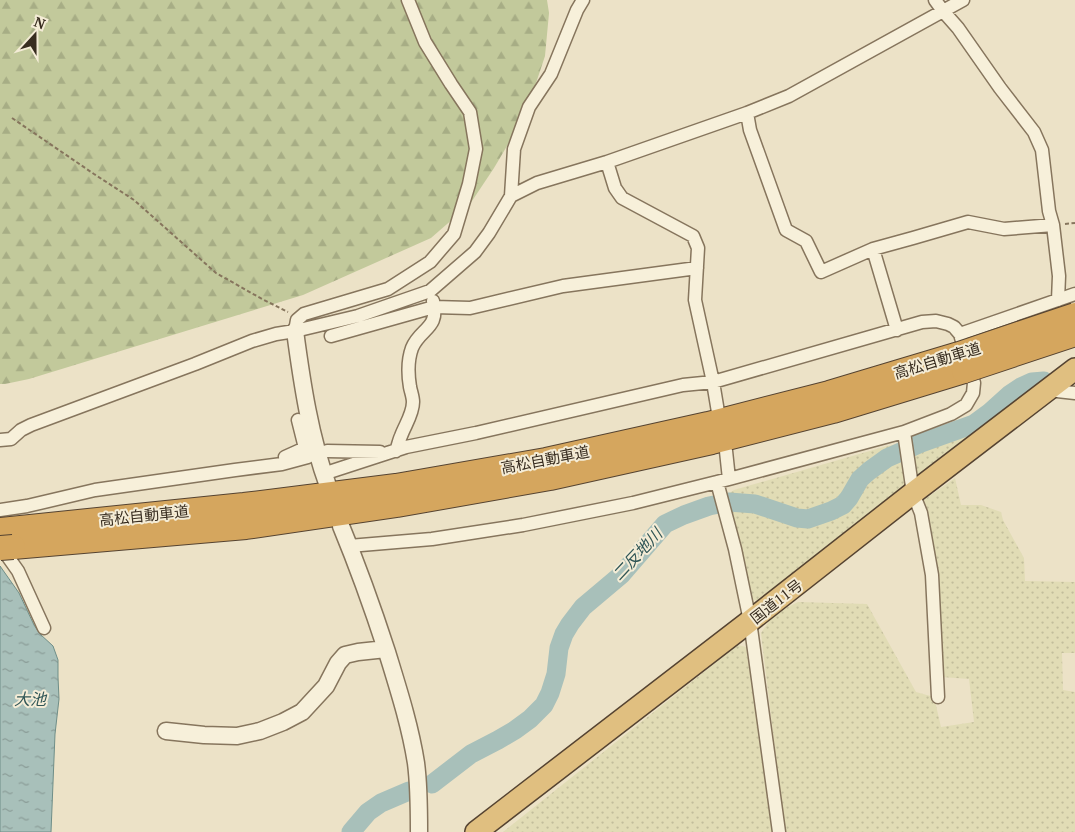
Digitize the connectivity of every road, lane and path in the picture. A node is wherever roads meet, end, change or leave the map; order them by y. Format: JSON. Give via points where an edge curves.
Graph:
{"nodes":[{"id":1,"x":408,"y":0,"type":"edge"},
{"id":2,"x":583,"y":0,"type":"edge"},
{"id":3,"x":935,"y":0,"type":"edge"},
{"id":4,"x":963,"y":0,"type":"edge"},
{"id":5,"x":943,"y":11,"type":"junction"},
{"id":6,"x":747,"y":113,"type":"junction"},
{"id":7,"x":12,"y":118,"type":"dead end"},
{"id":8,"x":607,"y":162,"type":"junction"},
{"id":9,"x":512,"y":196,"type":"junction"},
{"id":10,"x":1053,"y":226,"type":"junction"},
{"id":11,"x":873,"y":248,"type":"junction"},
{"id":12,"x":697,"y":268,"type":"junction"},
{"id":13,"x":430,"y":291,"type":"junction"},
{"id":14,"x":1075,"y":294,"type":"edge"},
{"id":15,"x":434,"y":307,"type":"junction"},
{"id":16,"x":1066,"y":307,"type":"edge"},
{"id":17,"x":297,"y":324,"type":"junction"},
{"id":18,"x":897,"y":330,"type":"junction"},
{"id":19,"x":1075,"y":334,"type":"edge"},
{"id":20,"x":331,"y":336,"type":"dead end"},
{"id":21,"x":961,"y":353,"type":"junction"},
{"id":22,"x":1075,"y":369,"type":"edge"},
{"id":23,"x":713,"y":382,"type":"junction"},
{"id":24,"x":1048,"y":390,"type":"junction"},
{"id":25,"x":1075,"y":392,"type":"edge"},
{"id":26,"x":718,"y":412,"type":"dead end"},
{"id":27,"x":298,"y":420,"type":"dead end"},
{"id":28,"x":904,"y":432,"type":"junction"},
{"id":29,"x":0,"y":440,"type":"edge"},
{"id":30,"x":394,"y":451,"type":"junction"},
{"id":31,"x":726,"y":451,"type":"dead end"},
{"id":32,"x":327,"y":452,"type":"dead end"},
{"id":33,"x":308,"y":457,"type":"dead end"},
{"id":34,"x":274,"y":465,"type":"junction"},
{"id":35,"x":325,"y":480,"type":"joint"},
{"id":36,"x":723,"y":481,"type":"junction"},
{"id":37,"x":913,"y":494,"type":"junction"},
{"id":38,"x":340,"y":526,"type":"dead end"},
{"id":39,"x":3,"y":535,"type":"edge"},
{"id":40,"x":349,"y":546,"type":"junction"},
{"id":41,"x":750,"y":621,"type":"junction"},
{"id":42,"x":44,"y":628,"type":"dead end"},
{"id":43,"x":386,"y":649,"type":"junction"},
{"id":44,"x":938,"y":697,"type":"dead end"},
{"id":45,"x":166,"y":731,"type":"dead end"},
{"id":46,"x":419,"y":832,"type":"edge"},
{"id":47,"x":476,"y":832,"type":"edge"},
{"id":48,"x":779,"y":832,"type":"edge"}],
"edges":[{"from":1,"to":17,"type":"street","via":[[425,42],[470,112],[476,149],[470,184],[454,234],[430,262],[388,289],[304,314]]},
{"from":2,"to":9,"type":"street","via":[[551,74],[529,107],[514,149]]},
{"from":3,"to":5,"type":"street"},
{"from":4,"to":5,"type":"street"},
{"from":5,"to":6,"type":"street","via":[[789,96]]},
{"from":5,"to":10,"type":"street","via":[[1034,132],[1042,150]]},
{"from":6,"to":8,"type":"street"},
{"from":6,"to":11,"type":"street","via":[[750,130],[786,230],[806,241],[821,272]]},
{"from":7,"to":17,"type":"path","via":[[134,200],[216,273],[262,299]]},
{"from":8,"to":9,"type":"street","via":[[537,184]]},
{"from":8,"to":12,"type":"street","via":[[615,188],[622,198],[693,236],[698,248]]},
{"from":9,"to":13,"type":"street","via":[[475,252]]},
{"from":10,"to":11,"type":"street","via":[[1004,229],[968,222]]},
{"from":10,"to":16,"type":"street"},
{"from":11,"to":18,"type":"street"},
{"from":12,"to":15,"type":"street","via":[[563,286],[470,308]]},
{"from":12,"to":23,"type":"street","via":[[695,300]]},
{"from":13,"to":15,"type":"street"},
{"from":13,"to":17,"type":"street","via":[[358,316]]},
{"from":14,"to":16,"type":"street"},
{"from":15,"to":20,"type":"street"},
{"from":15,"to":30,"type":"street","via":[[434,318],[411,350],[412,409]]},
{"from":16,"to":21,"type":"highway","name":"高松自動車道","bridge":true},
{"from":17,"to":29,"type":"street","via":[[32,425],[11,439]]},
{"from":17,"to":35,"type":"street","via":[[307,406]]},
{"from":18,"to":21,"type":"street","via":[[922,322],[948,324],[954,327]]},
{"from":18,"to":23,"type":"street"},
{"from":19,"to":21,"type":"highway","name":"高松自動車道","bridge":true},
{"from":21,"to":28,"type":"street","via":[[974,383],[966,405]]},
{"from":21,"to":39,"type":"highway","name":"高松自動車道","via":[[829,393],[546,460],[386,487]]},
{"from":22,"to":24,"type":"highway","name":"国道11号"},
{"from":23,"to":26,"type":"street"},
{"from":23,"to":30,"type":"street","via":[[683,385]]},
{"from":24,"to":25,"type":"street"},
{"from":24,"to":37,"type":"highway","name":"国道11号"},
{"from":27,"to":34,"type":"street","via":[[305,448]]},
{"from":28,"to":36,"type":"street"},
{"from":28,"to":37,"type":"street"},
{"from":30,"to":32,"type":"street"},
{"from":30,"to":35,"type":"street"},
{"from":31,"to":36,"type":"street"},
{"from":33,"to":34,"type":"street"},
{"from":34,"to":39,"type":"street","via":[[95,490],[27,506]]},
{"from":36,"to":40,"type":"street","via":[[523,525],[432,539]]},
{"from":36,"to":41,"type":"street"},
{"from":37,"to":41,"type":"highway","name":"国道11号"},
{"from":37,"to":44,"type":"street","via":[[921,513],[932,575]]},
{"from":38,"to":40,"type":"street"},
{"from":39,"to":42,"type":"street"},
{"from":40,"to":43,"type":"street"},
{"from":41,"to":47,"type":"highway","name":"国道11号"},
{"from":41,"to":48,"type":"street"},
{"from":43,"to":45,"type":"street","via":[[345,655],[326,686],[302,712],[260,731],[237,736]]},
{"from":43,"to":46,"type":"street","via":[[416,765]]}]}
